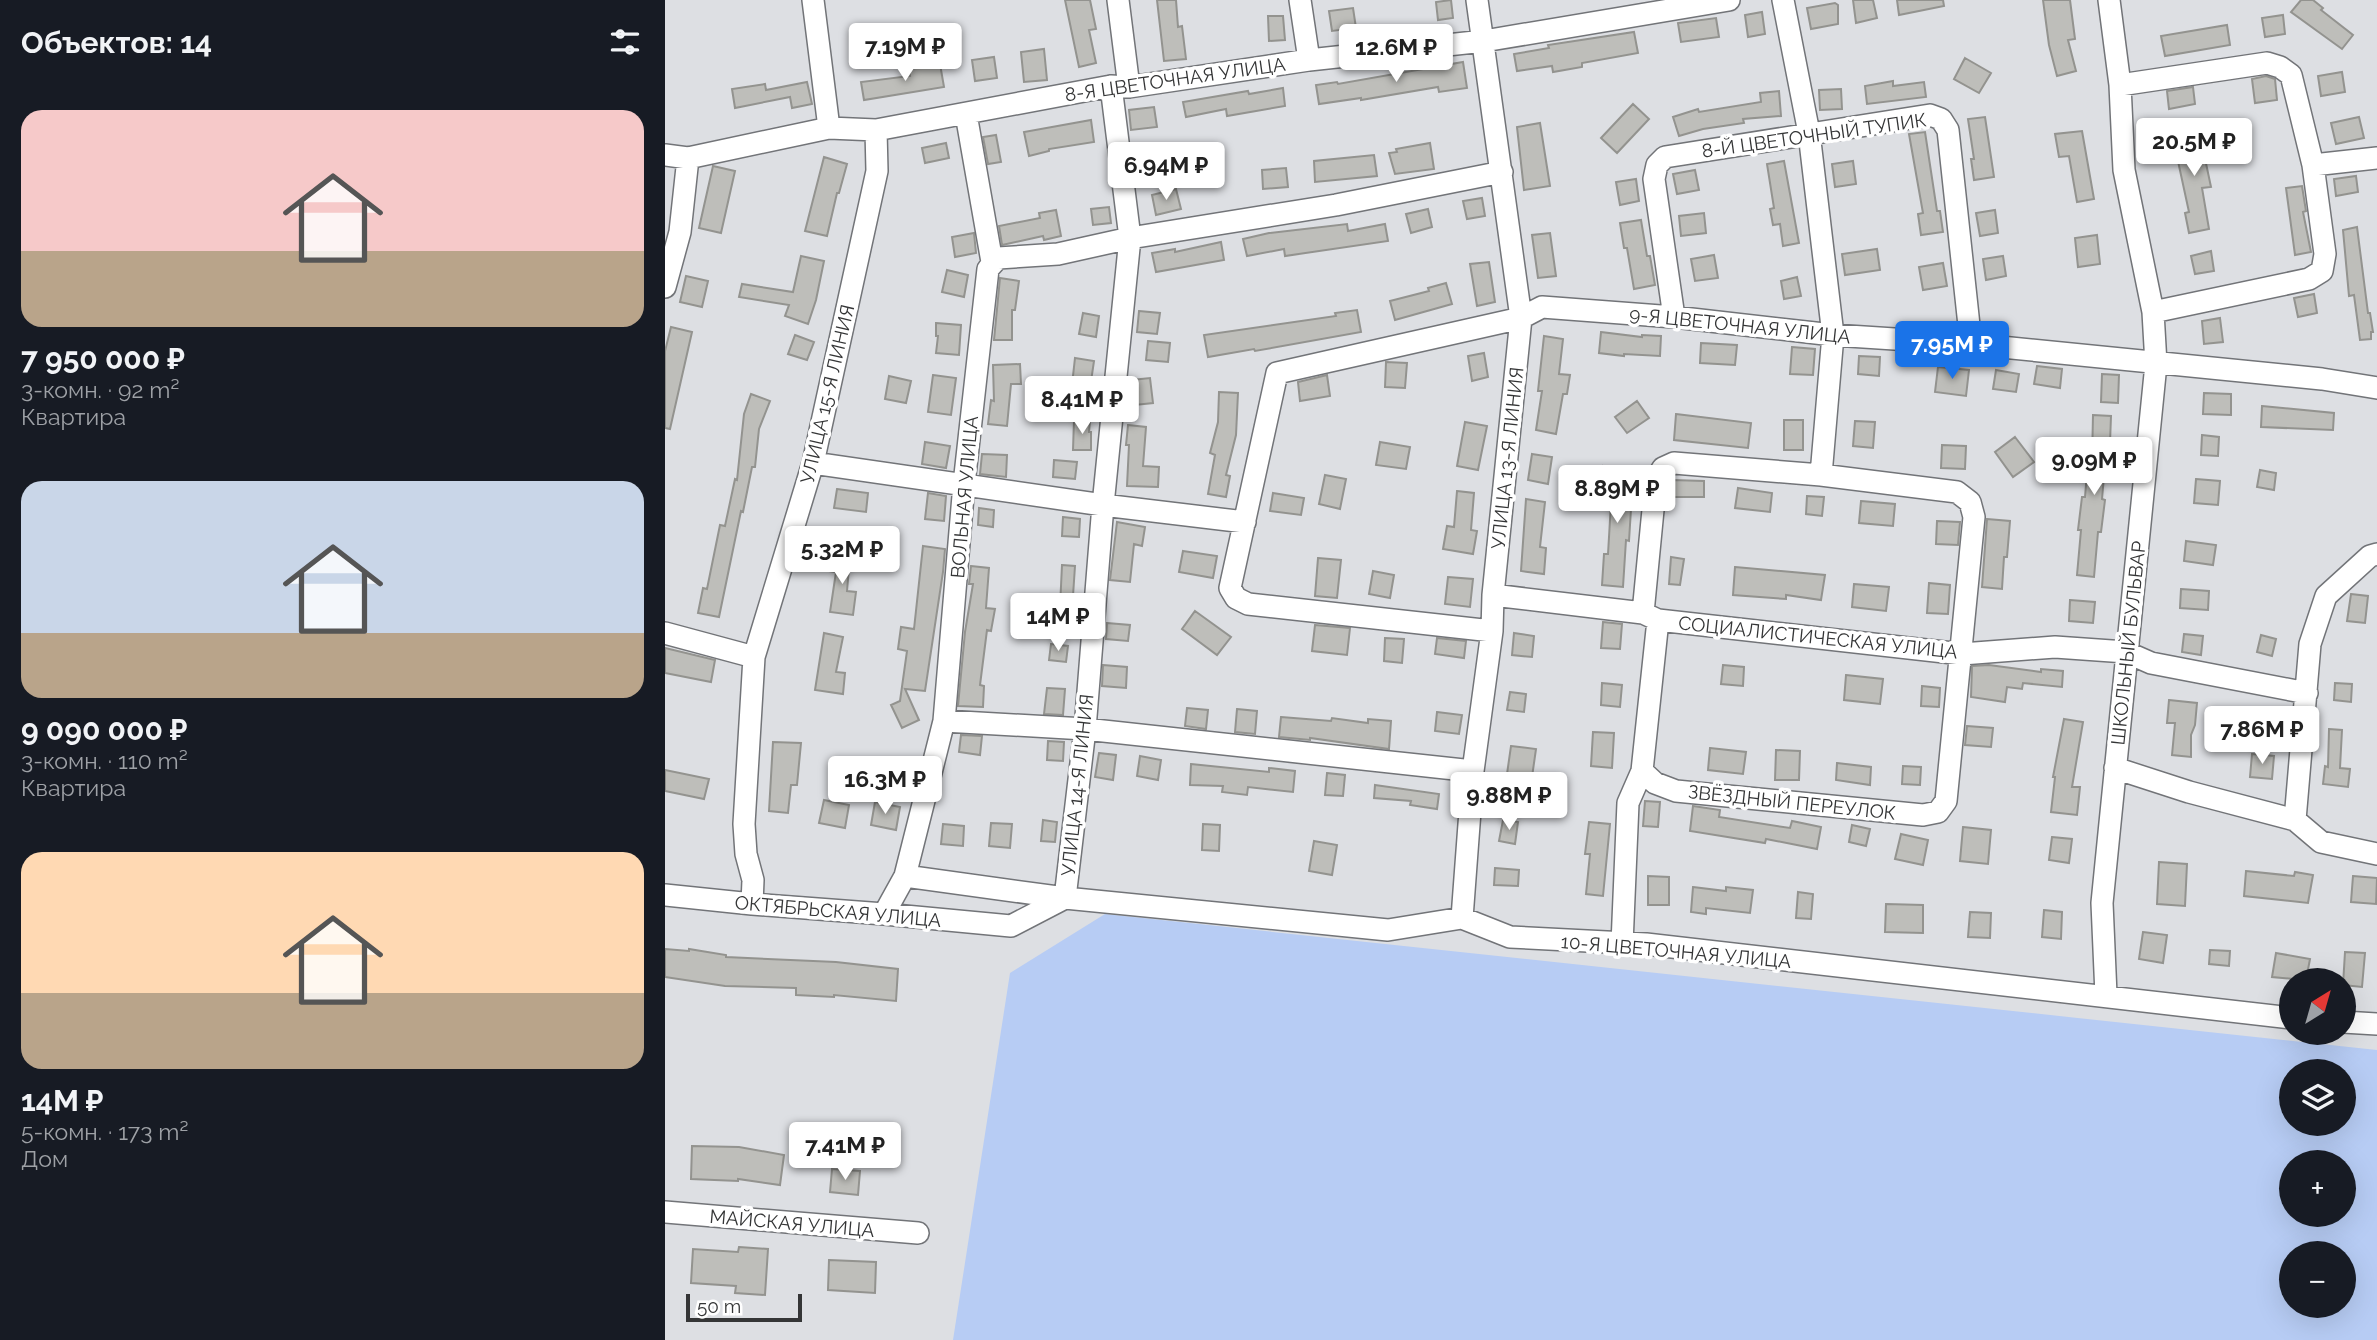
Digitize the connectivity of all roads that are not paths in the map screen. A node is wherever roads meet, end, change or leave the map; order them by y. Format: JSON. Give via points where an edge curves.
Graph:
{"nodes":[{"id":1,"x":813,"y":0,"type":"edge"},
{"id":2,"x":1118,"y":0,"type":"edge"},
{"id":3,"x":1300,"y":0,"type":"edge"},
{"id":4,"x":1477,"y":0,"type":"edge"},
{"id":5,"x":1728,"y":0,"type":"edge"},
{"id":6,"x":1783,"y":0,"type":"edge"},
{"id":7,"x":2109,"y":0,"type":"edge"},
{"id":8,"x":1484,"y":41,"type":"junction"},
{"id":9,"x":1309,"y":60,"type":"junction"},
{"id":10,"x":2120,"y":85,"type":"junction"},
{"id":11,"x":1120,"y":86,"type":"junction"},
{"id":12,"x":966,"y":114,"type":"junction"},
{"id":13,"x":829,"y":128,"type":"junction"},
{"id":14,"x":876,"y":130,"type":"junction"},
{"id":15,"x":1809,"y":133,"type":"junction"},
{"id":16,"x":665,"y":155,"type":"edge"},
{"id":17,"x":2377,"y":158,"type":"edge"},
{"id":18,"x":688,"y":159,"type":"junction"},
{"id":19,"x":2313,"y":165,"type":"junction"},
{"id":20,"x":1502,"y":172,"type":"junction"},
{"id":21,"x":1130,"y":238,"type":"junction"},
{"id":22,"x":992,"y":262,"type":"junction"},
{"id":23,"x":665,"y":287,"type":"edge"},
{"id":24,"x":2153,"y":312,"type":"junction"},
{"id":25,"x":1674,"y":317,"type":"junction"},
{"id":26,"x":1521,"y":318,"type":"junction"},
{"id":27,"x":1833,"y":335,"type":"junction"},
{"id":28,"x":1971,"y":344,"type":"junction"},
{"id":29,"x":2156,"y":364,"type":"junction"},
{"id":30,"x":2377,"y":388,"type":"edge"},
{"id":31,"x":813,"y":463,"type":"junction"},
{"id":32,"x":1821,"y":475,"type":"junction"},
{"id":33,"x":964,"y":484,"type":"junction"},
{"id":34,"x":1103,"y":505,"type":"junction"},
{"id":35,"x":1245,"y":522,"type":"junction"},
{"id":36,"x":2377,"y":554,"type":"edge"},
{"id":37,"x":1493,"y":595,"type":"junction"},
{"id":38,"x":1651,"y":616,"type":"junction"},
{"id":39,"x":1492,"y":631,"type":"junction"},
{"id":40,"x":665,"y":633,"type":"edge"},
{"id":41,"x":2126,"y":652,"type":"junction"},
{"id":42,"x":1962,"y":654,"type":"junction"},
{"id":43,"x":754,"y":657,"type":"junction"},
{"id":44,"x":2308,"y":693,"type":"junction"},
{"id":45,"x":944,"y":721,"type":"junction"},
{"id":46,"x":1085,"y":729,"type":"junction"},
{"id":47,"x":2115,"y":768,"type":"junction"},
{"id":48,"x":1473,"y":771,"type":"junction"},
{"id":49,"x":1642,"y":771,"type":"junction"},
{"id":50,"x":2295,"y":820,"type":"junction"},
{"id":51,"x":2377,"y":854,"type":"edge"},
{"id":52,"x":905,"y":876,"type":"junction"},
{"id":53,"x":665,"y":895,"type":"edge"},
{"id":54,"x":1065,"y":898,"type":"junction"},
{"id":55,"x":752,"y":904,"type":"junction"},
{"id":56,"x":884,"y":914,"type":"junction"},
{"id":57,"x":1462,"y":918,"type":"junction"},
{"id":58,"x":1622,"y":944,"type":"junction"},
{"id":59,"x":2106,"y":995,"type":"junction"},
{"id":60,"x":2279,"y":1017,"type":"edge"},
{"id":61,"x":2356,"y":1023,"type":"edge"},
{"id":62,"x":2377,"y":1024,"type":"edge"},
{"id":63,"x":665,"y":1212,"type":"edge"},
{"id":64,"x":919,"y":1233,"type":"dead end"}],
"edges":[{"from":1,"to":13,"type":"street"},
{"from":2,"to":11,"type":"street","name":"УЛИЦА 14-Я ЛИНИЯ"},
{"from":3,"to":9,"type":"street"},
{"from":4,"to":8,"type":"street","name":"УЛИЦА 13-Я ЛИНИЯ"},
{"from":5,"to":8,"type":"street","name":"8-Я ЦВЕТОЧНАЯ УЛИЦА"},
{"from":6,"to":15,"type":"street"},
{"from":7,"to":10,"type":"street","name":"ШКОЛЬНЫЙ БУЛЬВАР"},
{"from":8,"to":9,"type":"street","name":"8-Я ЦВЕТОЧНАЯ УЛИЦА"},
{"from":8,"to":20,"type":"street","name":"УЛИЦА 13-Я ЛИНИЯ"},
{"from":9,"to":11,"type":"street","name":"8-Я ЦВЕТОЧНАЯ УЛИЦА"},
{"from":10,"to":19,"type":"street","via":[[2267,63],[2280,67],[2291,75]]},
{"from":10,"to":24,"type":"street","name":"ШКОЛЬНЫЙ БУЛЬВАР","via":[[2124,170]]},
{"from":11,"to":12,"type":"street","name":"8-Я ЦВЕТОЧНАЯ УЛИЦА"},
{"from":11,"to":21,"type":"street","name":"УЛИЦА 14-Я ЛИНИЯ"},
{"from":12,"to":14,"type":"street","name":"8-Я ЦВЕТОЧНАЯ УЛИЦА"},
{"from":12,"to":22,"type":"street"},
{"from":13,"to":14,"type":"street","name":"8-Я ЦВЕТОЧНАЯ УЛИЦА"},
{"from":13,"to":18,"type":"street","name":"8-Я ЦВЕТОЧНАЯ УЛИЦА"},
{"from":14,"to":31,"type":"street","name":"УЛИЦА 15-Я ЛИНИЯ","via":[[877,171]]},
{"from":15,"to":25,"type":"street","name":"8-Й ЦВЕТОЧНЫЙ ТУПИК","via":[[1665,157],[1657,165],[1654,178]]},
{"from":15,"to":27,"type":"street"},
{"from":15,"to":28,"type":"street","name":"8-Й ЦВЕТОЧНЫЙ ТУПИК","via":[[1930,115],[1941,119],[1948,130]]},
{"from":16,"to":18,"type":"street","name":"8-Я ЦВЕТОЧНАЯ УЛИЦА"},
{"from":17,"to":19,"type":"street"},
{"from":18,"to":23,"type":"street","via":[[680,232]]},
{"from":19,"to":24,"type":"street","via":[[2325,254],[2322,271],[2309,279]]},
{"from":20,"to":21,"type":"street"},
{"from":20,"to":26,"type":"street","name":"УЛИЦА 13-Я ЛИНИЯ"},
{"from":21,"to":22,"type":"street"},
{"from":21,"to":34,"type":"street","name":"УЛИЦА 14-Я ЛИНИЯ"},
{"from":22,"to":33,"type":"street","name":"ВОЛЬНАЯ УЛИЦА"},
{"from":24,"to":29,"type":"street","name":"ШКОЛЬНЫЙ БУЛЬВАР"},
{"from":25,"to":26,"type":"street","name":"9-Я ЦВЕТОЧНАЯ УЛИЦА","via":[[1542,307]]},
{"from":25,"to":27,"type":"street","name":"9-Я ЦВЕТОЧНАЯ УЛИЦА"},
{"from":26,"to":35,"type":"street","name":"9-Я ЦВЕТОЧНАЯ УЛИЦА","via":[[1277,373]]},
{"from":26,"to":37,"type":"street","name":"УЛИЦА 13-Я ЛИНИЯ"},
{"from":27,"to":28,"type":"street","name":"9-Я ЦВЕТОЧНАЯ УЛИЦА"},
{"from":27,"to":32,"type":"street"},
{"from":28,"to":29,"type":"street","name":"9-Я ЦВЕТОЧНАЯ УЛИЦА"},
{"from":29,"to":30,"type":"street","name":"9-Я ЦВЕТОЧНАЯ УЛИЦА"},
{"from":29,"to":41,"type":"street","name":"ШКОЛЬНЫЙ БУЛЬВАР"},
{"from":31,"to":33,"type":"street"},
{"from":31,"to":43,"type":"street","name":"УЛИЦА 15-Я ЛИНИЯ"},
{"from":32,"to":38,"type":"street","via":[[1674,463],[1663,468],[1655,480]]},
{"from":32,"to":42,"type":"street","via":[[1957,492],[1970,502],[1974,517]]},
{"from":33,"to":34,"type":"street"},
{"from":33,"to":45,"type":"street","name":"ВОЛЬНАЯ УЛИЦА"},
{"from":34,"to":35,"type":"street"},
{"from":34,"to":46,"type":"street","name":"УЛИЦА 14-Я ЛИНИЯ"},
{"from":35,"to":39,"type":"street","via":[[1230,588],[1248,604]]},
{"from":36,"to":44,"type":"street","via":[[2326,596],[2310,644]]},
{"from":37,"to":38,"type":"street","name":"СОЦИАЛИСТИЧЕСКАЯ УЛИЦА"},
{"from":37,"to":39,"type":"street","name":"УЛИЦА 13-Я ЛИНИЯ"},
{"from":38,"to":42,"type":"street","name":"СОЦИАЛИСТИЧЕСКАЯ УЛИЦА"},
{"from":38,"to":49,"type":"street"},
{"from":39,"to":48,"type":"street","name":"УЛИЦА 13-Я ЛИНИЯ"},
{"from":40,"to":43,"type":"street"},
{"from":41,"to":42,"type":"street","name":"СОЦИАЛИСТИЧЕСКАЯ УЛИЦА","via":[[2055,647]]},
{"from":41,"to":44,"type":"street","name":"СОЦИАЛИСТИЧЕСКАЯ УЛИЦА","via":[[2151,663]]},
{"from":41,"to":47,"type":"street","name":"ШКОЛЬНЫЙ БУЛЬВАР"},
{"from":42,"to":49,"type":"street","name":"ЗВЁЗДНЫЙ ПЕРЕУЛОК","via":[[1946,801],[1938,812],[1923,815],[1676,791],[1655,783]]},
{"from":43,"to":55,"type":"street","name":"УЛИЦА 15-Я ЛИНИЯ","via":[[744,824]]},
{"from":44,"to":50,"type":"street"},
{"from":45,"to":46,"type":"street"},
{"from":45,"to":52,"type":"street","name":"ВОЛЬНАЯ УЛИЦА"},
{"from":46,"to":48,"type":"street"},
{"from":46,"to":54,"type":"street","name":"УЛИЦА 14-Я ЛИНИЯ"},
{"from":47,"to":50,"type":"street"},
{"from":47,"to":59,"type":"street","name":"ШКОЛЬНЫЙ БУЛЬВАР","via":[[2102,903]]},
{"from":48,"to":57,"type":"street","name":"УЛИЦА 13-Я ЛИНИЯ"},
{"from":49,"to":58,"type":"street","via":[[1628,803]]},
{"from":50,"to":51,"type":"street","via":[[2321,842]]},
{"from":52,"to":54,"type":"street"},
{"from":52,"to":56,"type":"street","name":"ВОЛЬНАЯ УЛИЦА"},
{"from":53,"to":55,"type":"street","name":"ОКТЯБРЬСКАЯ УЛИЦА"},
{"from":54,"to":56,"type":"street","name":"ОКТЯБРЬСКАЯ УЛИЦА","via":[[1011,926]]},
{"from":54,"to":57,"type":"street","via":[[1388,930]]},
{"from":55,"to":56,"type":"street","name":"ОКТЯБРЬСКАЯ УЛИЦА"},
{"from":57,"to":58,"type":"street","name":"10-Я ЦВЕТОЧНАЯ УЛИЦА","via":[[1510,937]]},
{"from":58,"to":59,"type":"street","name":"10-Я ЦВЕТОЧНАЯ УЛИЦА"},
{"from":59,"to":60,"type":"street","name":"10-Я ЦВЕТОЧНАЯ УЛИЦА"},
{"from":61,"to":62,"type":"street"},
{"from":63,"to":64,"type":"street","name":"МАЙСКАЯ УЛИЦА"}]}
